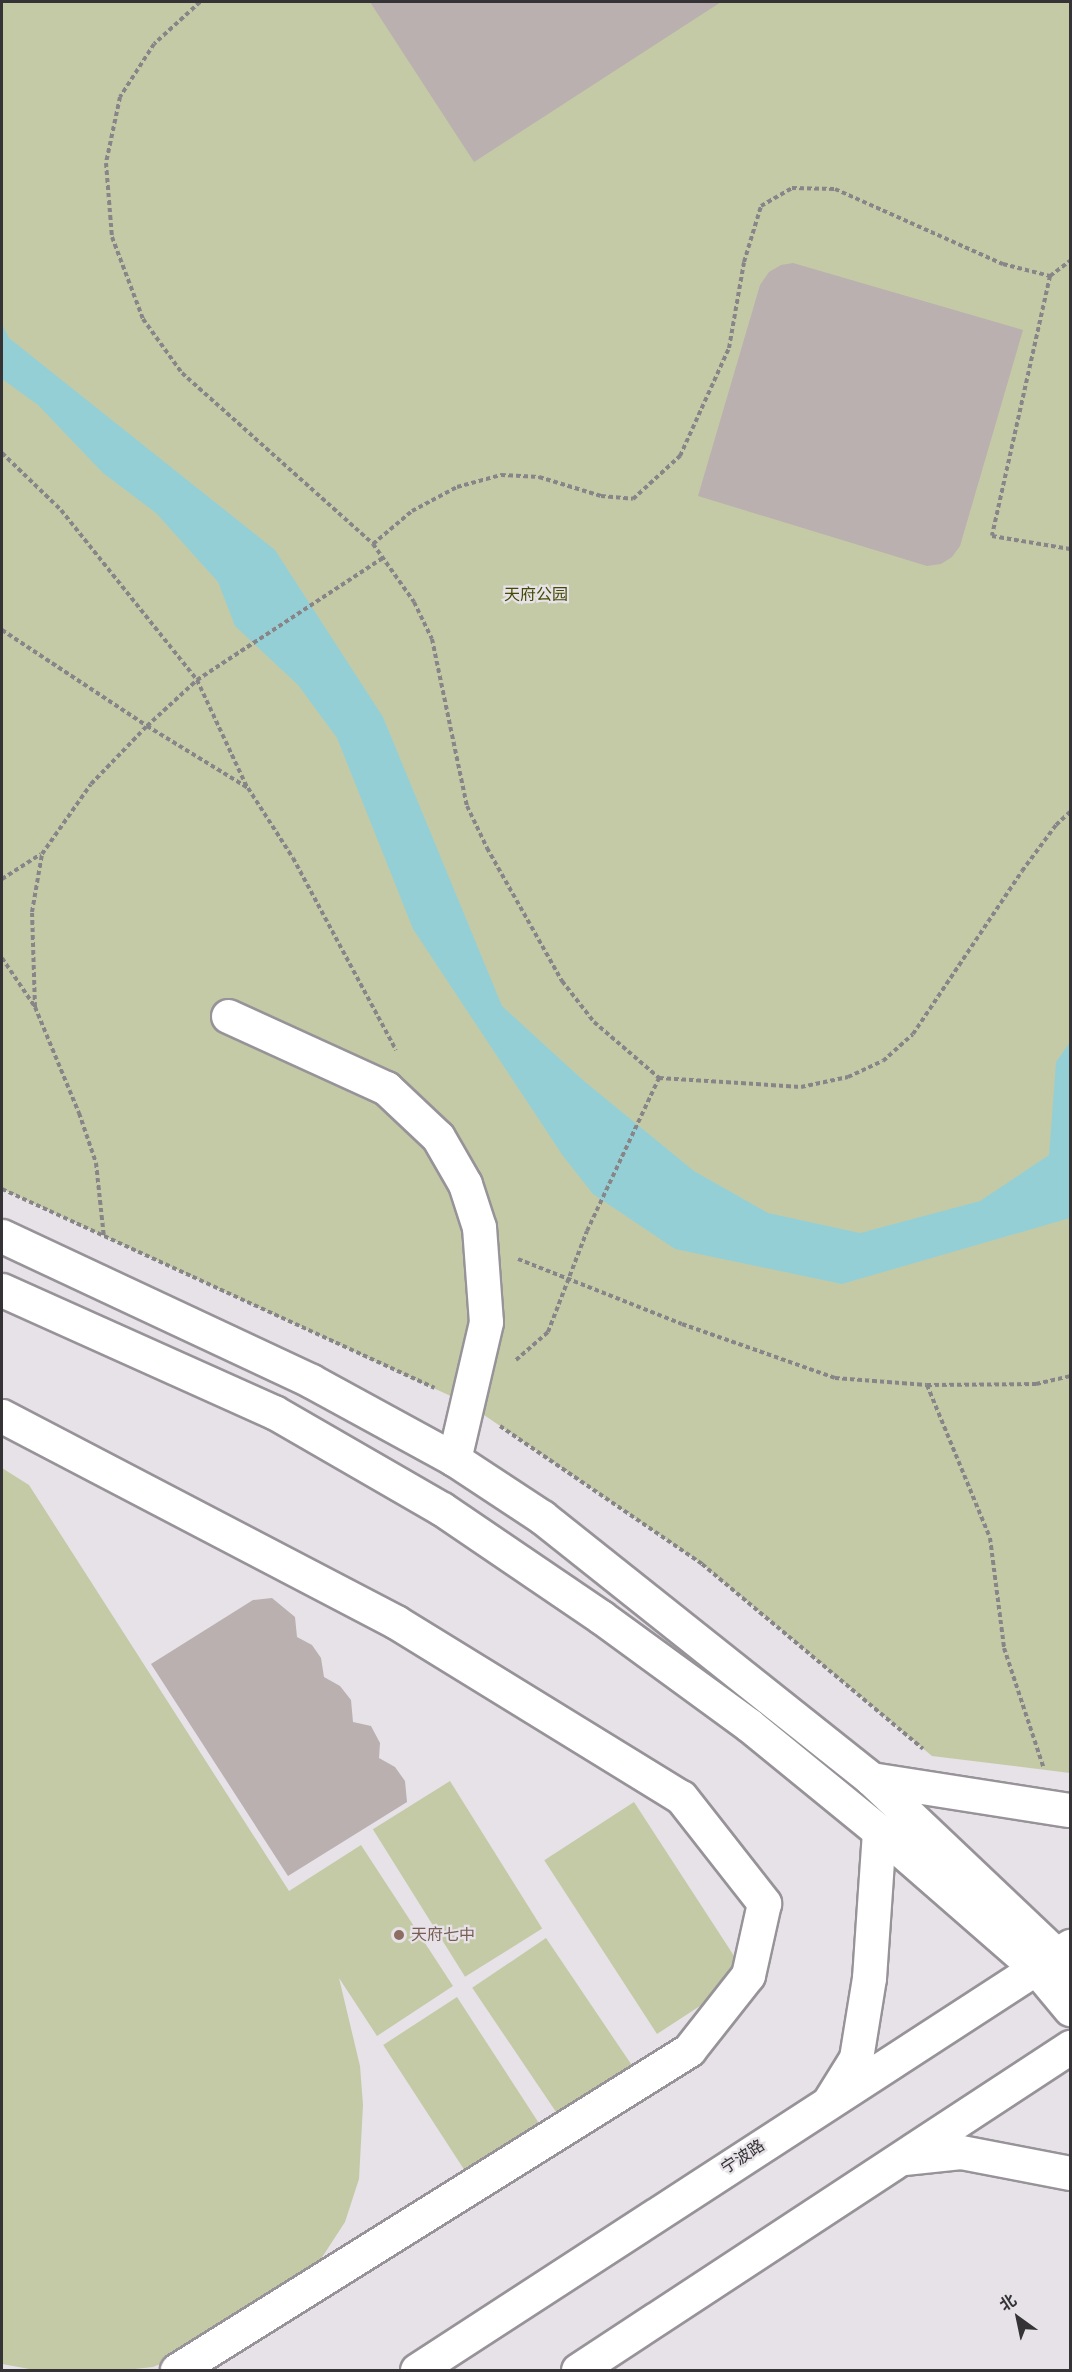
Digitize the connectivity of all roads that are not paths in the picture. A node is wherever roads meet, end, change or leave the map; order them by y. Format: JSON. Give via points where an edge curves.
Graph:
{"nodes":[{"id":1,"x":228,"y":1016,"type":"dead end"},
{"id":2,"x":2,"y":1236,"type":"edge"},
{"id":3,"x":2,"y":1290,"type":"edge"},
{"id":4,"x":2,"y":1416,"type":"edge"},
{"id":5,"x":454,"y":1459,"type":"junction"},
{"id":6,"x":871,"y":1779,"type":"junction"},
{"id":7,"x":1071,"y":1810,"type":"edge"},
{"id":8,"x":879,"y":1831,"type":"junction"},
{"id":9,"x":1058,"y":1959,"type":"edge"},
{"id":10,"x":1071,"y":2009,"type":"edge"},
{"id":11,"x":1071,"y":2048,"type":"edge"},
{"id":12,"x":830,"y":2100,"type":"junction"},
{"id":13,"x":904,"y":2158,"type":"junction"},
{"id":14,"x":1071,"y":2173,"type":"edge"},
{"id":15,"x":177,"y":2370,"type":"edge"},
{"id":16,"x":417,"y":2370,"type":"edge"},
{"id":17,"x":578,"y":2370,"type":"edge"}],
"edges":[{"from":1,"to":5,"type":"street","via":[[386,1088],[438,1137],[465,1184],[479,1227],[486,1322]]},
{"from":2,"to":5,"type":"street","via":[[311,1381]]},
{"from":3,"to":8,"type":"street","via":[[274,1412],[442,1509],[740,1718]]},
{"from":4,"to":15,"type":"street","via":[[396,1622],[681,1797],[764,1903],[748,1975],[689,2050]]},
{"from":5,"to":6,"type":"street","via":[[542,1517]]},
{"from":6,"to":7,"type":"street"},
{"from":6,"to":9,"type":"street"},
{"from":8,"to":9,"type":"street"},
{"from":8,"to":12,"type":"street","via":[[868,1978],[856,2058]]},
{"from":9,"to":10,"type":"street"},
{"from":9,"to":12,"type":"street","name":"宁波路"},
{"from":11,"to":13,"type":"street"},
{"from":12,"to":16,"type":"street","name":"宁波路"},
{"from":13,"to":14,"type":"street","via":[[961,2152]]},
{"from":13,"to":17,"type":"street"}]}
